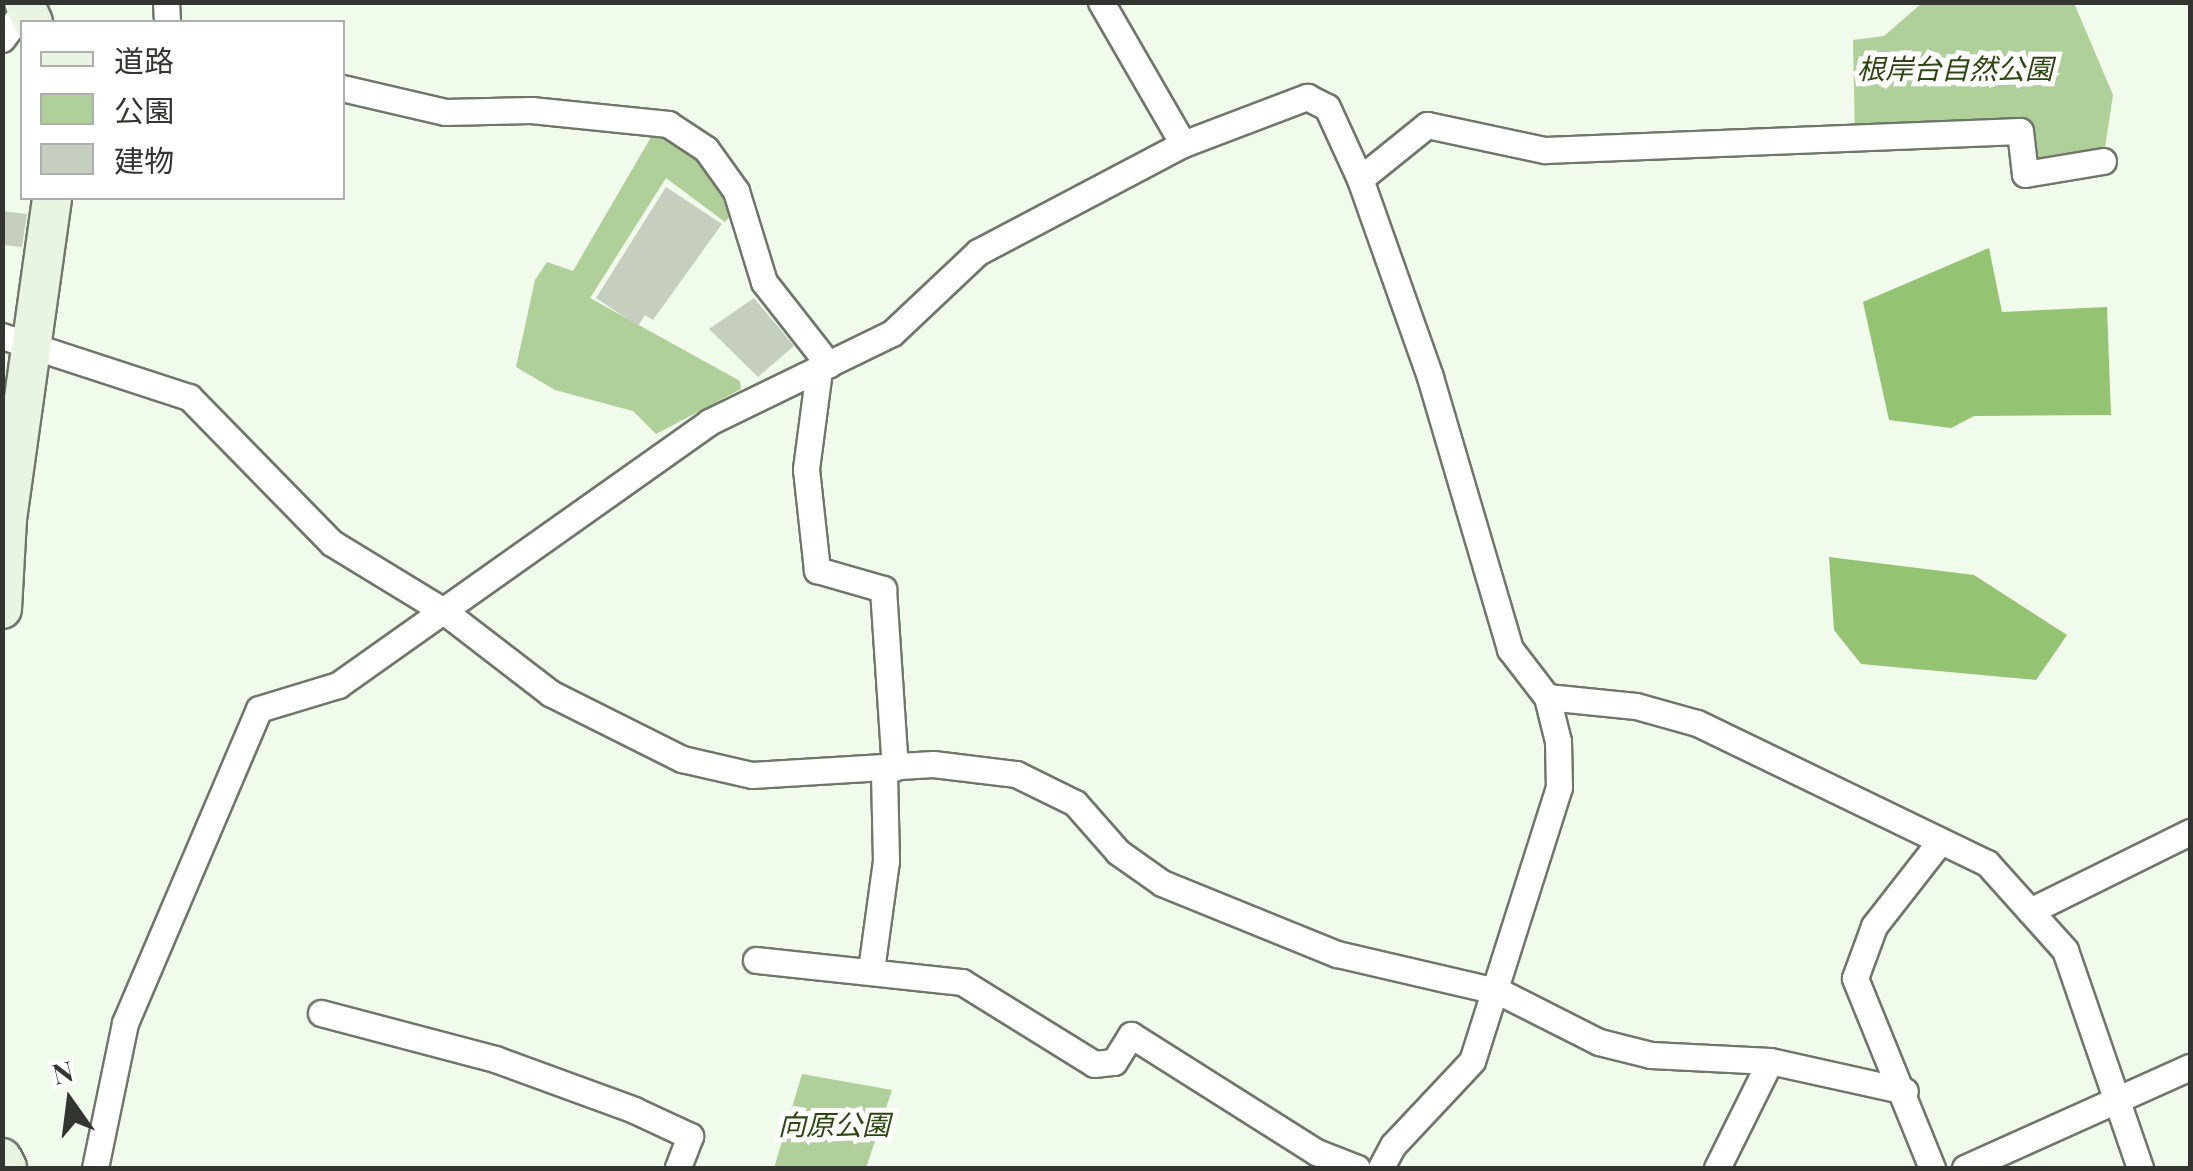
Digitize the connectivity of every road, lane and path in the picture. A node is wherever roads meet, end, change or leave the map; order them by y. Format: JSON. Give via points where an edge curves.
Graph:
{"nodes":[{"id":1,"x":1101,"y":2,"type":"edge"},
{"id":2,"x":28,"y":11,"type":"edge"},
{"id":3,"x":2,"y":39,"type":"edge"},
{"id":4,"x":345,"y":89,"type":"edge"},
{"id":5,"x":1184,"y":144,"type":"junction"},
{"id":6,"x":2104,"y":161,"type":"dead end"},
{"id":7,"x":1360,"y":180,"type":"junction"},
{"id":8,"x":52,"y":200,"type":"edge"},
{"id":9,"x":16,"y":342,"type":"edge"},
{"id":10,"x":824,"y":367,"type":"junction"},
{"id":11,"x":4,"y":554,"type":"edge"},
{"id":12,"x":2,"y":609,"type":"edge"},
{"id":13,"x":445,"y":612,"type":"junction"},
{"id":14,"x":1547,"y":698,"type":"junction"},
{"id":15,"x":889,"y":769,"type":"junction"},
{"id":16,"x":2190,"y":832,"type":"edge"},
{"id":17,"x":1938,"y":844,"type":"junction"},
{"id":18,"x":2030,"y":912,"type":"junction"},
{"id":19,"x":756,"y":960,"type":"dead end"},
{"id":20,"x":871,"y":970,"type":"junction"},
{"id":21,"x":1500,"y":992,"type":"junction"},
{"id":22,"x":320,"y":1013,"type":"dead end"},
{"id":23,"x":1770,"y":1061,"type":"junction"},
{"id":24,"x":2190,"y":1067,"type":"edge"},
{"id":25,"x":1905,"y":1090,"type":"junction"},
{"id":26,"x":2110,"y":1098,"type":"junction"},
{"id":27,"x":2,"y":1158,"type":"edge"},
{"id":28,"x":7,"y":1168,"type":"edge"},
{"id":29,"x":95,"y":1168,"type":"edge"},
{"id":30,"x":678,"y":1168,"type":"edge"},
{"id":31,"x":1357,"y":1168,"type":"edge"},
{"id":32,"x":1381,"y":1168,"type":"edge"},
{"id":33,"x":1717,"y":1168,"type":"edge"},
{"id":34,"x":1932,"y":1168,"type":"edge"},
{"id":35,"x":1965,"y":1168,"type":"edge"},
{"id":36,"x":2140,"y":1168,"type":"edge"}],
"edges":[{"from":1,"to":5,"type":"street"},
{"from":2,"to":3,"type":"street"},
{"from":4,"to":10,"type":"street","via":[[445,112],[531,110],[668,124],[706,148],[736,191],[764,282]]},
{"from":5,"to":7,"type":"street","via":[[1307,97],[1327,107]]},
{"from":5,"to":10,"type":"street","via":[[978,252],[892,333]]},
{"from":6,"to":7,"type":"street","via":[[2025,174],[2020,131],[1544,150],[1427,125]]},
{"from":7,"to":14,"type":"street","via":[[1430,377],[1510,649]]},
{"from":8,"to":9,"type":"street"},
{"from":9,"to":11,"type":"street"},
{"from":9,"to":13,"type":"street","via":[[190,397],[332,544]]},
{"from":10,"to":13,"type":"street","via":[[709,422],[645,463]]},
{"from":10,"to":15,"type":"street","via":[[806,469],[817,570],[883,589]]},
{"from":11,"to":12,"type":"street"},
{"from":13,"to":15,"type":"street","via":[[550,694],[682,759],[752,775]]},
{"from":13,"to":29,"type":"street","via":[[338,684],[259,709],[125,1023]]},
{"from":14,"to":17,"type":"street","via":[[1636,706],[1697,723],[1850,792]]},
{"from":14,"to":21,"type":"street","via":[[1559,788]]},
{"from":15,"to":20,"type":"street","via":[[886,861]]},
{"from":15,"to":21,"type":"street","via":[[933,764],[1016,774],[1075,803],[1118,852],[1162,884],[1337,954]]},
{"from":16,"to":18,"type":"street"},
{"from":17,"to":18,"type":"street","via":[[1987,864]]},
{"from":17,"to":25,"type":"street","via":[[1874,926],[1856,978]]},
{"from":18,"to":26,"type":"street","via":[[2065,950]]},
{"from":19,"to":20,"type":"street"},
{"from":20,"to":31,"type":"street","via":[[962,982],[1094,1064],[1114,1062],[1131,1035],[1316,1152]]},
{"from":21,"to":23,"type":"street","via":[[1599,1042],[1650,1055]]},
{"from":21,"to":32,"type":"street","via":[[1472,1062],[1393,1145]]},
{"from":22,"to":30,"type":"street","via":[[495,1059],[634,1110],[690,1136]]},
{"from":23,"to":25,"type":"street"},
{"from":23,"to":33,"type":"street"},
{"from":24,"to":26,"type":"street"},
{"from":25,"to":34,"type":"street"},
{"from":26,"to":35,"type":"street"},
{"from":26,"to":36,"type":"street"},
{"from":27,"to":28,"type":"street"}]}
